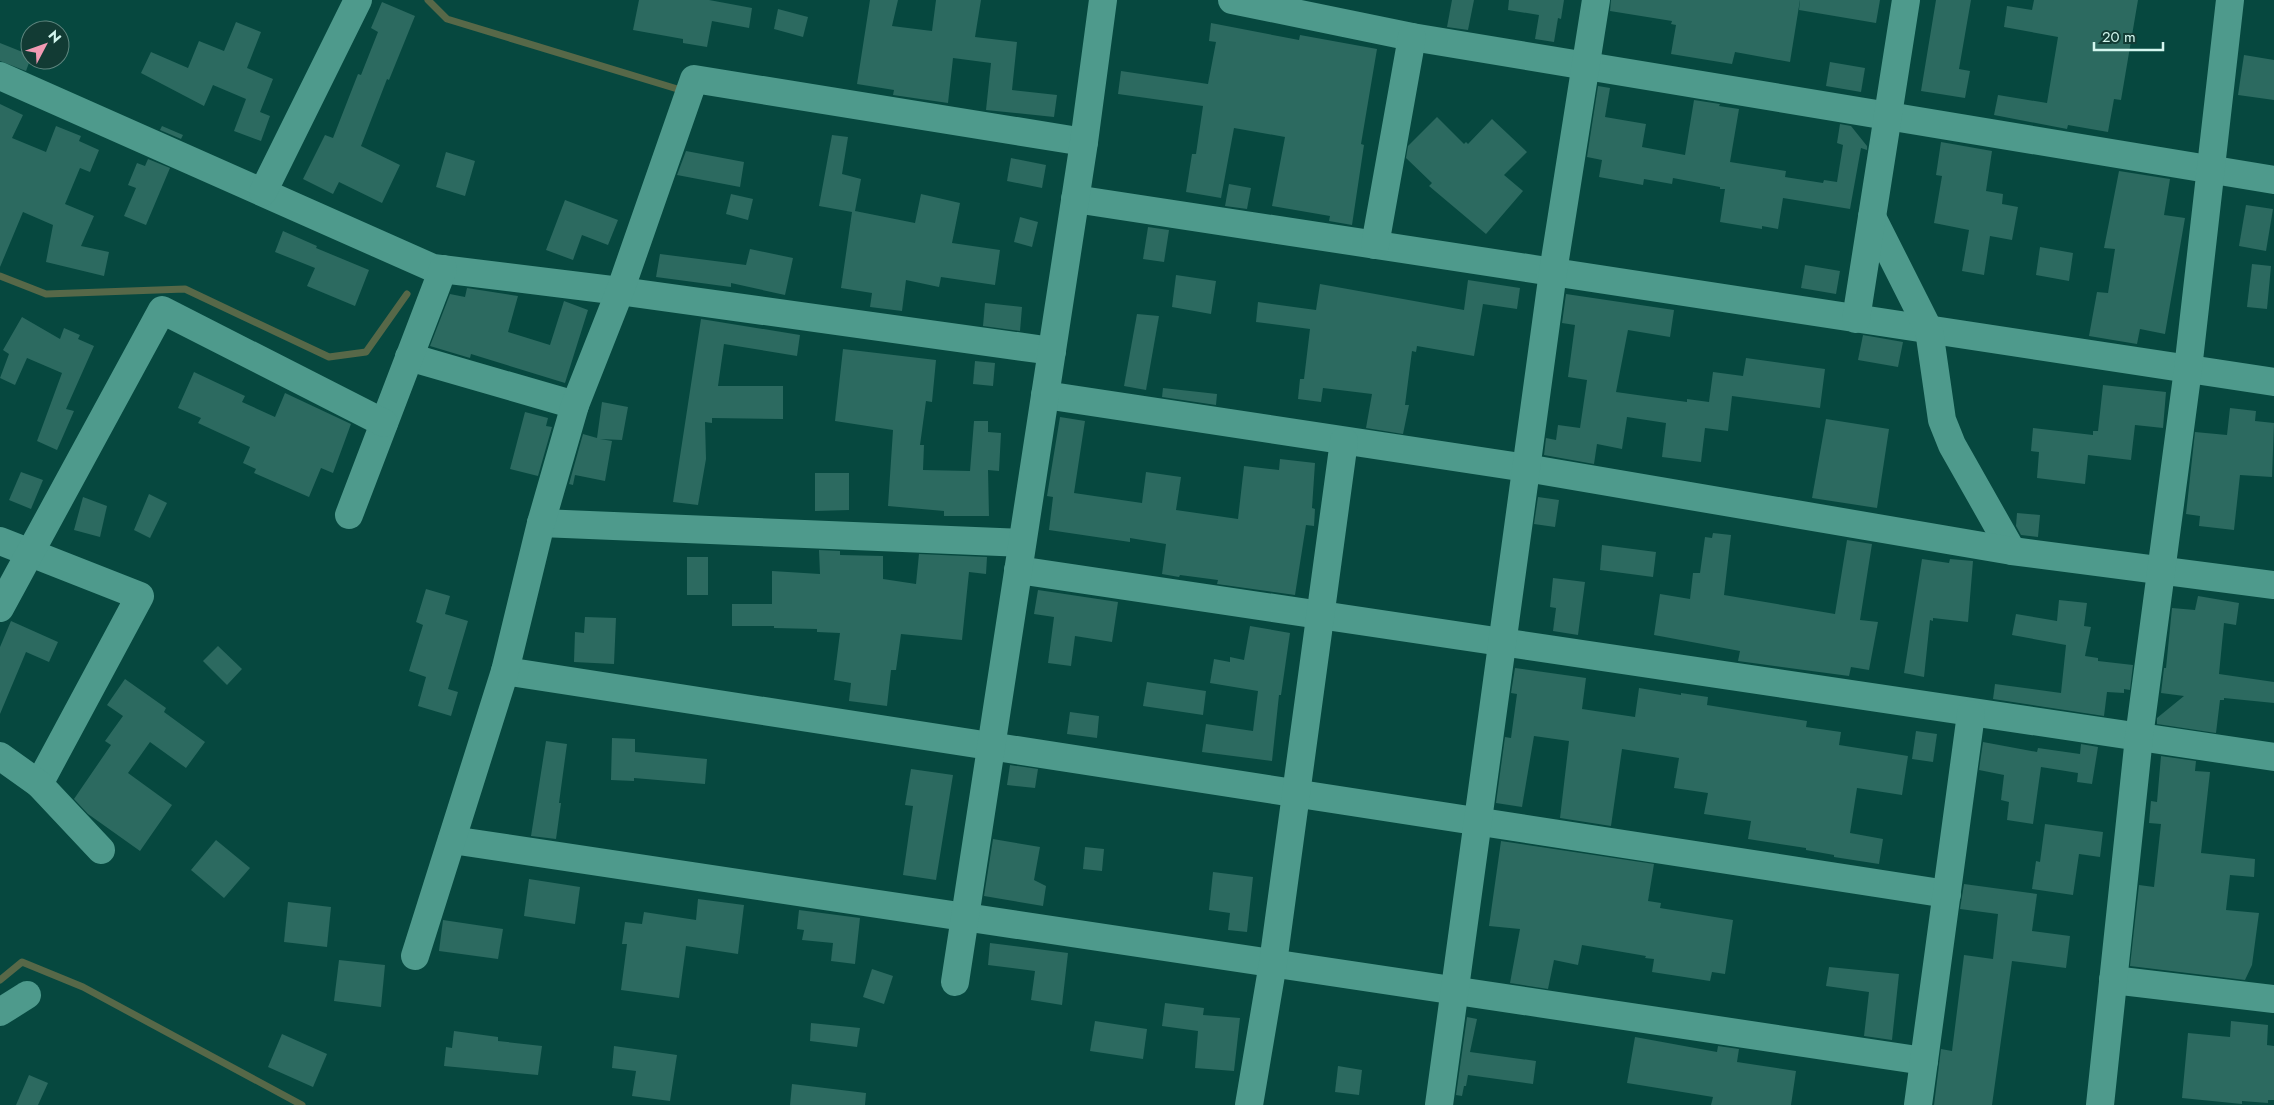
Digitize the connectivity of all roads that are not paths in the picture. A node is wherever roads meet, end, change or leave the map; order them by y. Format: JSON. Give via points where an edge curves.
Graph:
{"nodes":[{"id":1,"x":358,"y":0,"type":"edge"},
{"id":2,"x":1103,"y":0,"type":"edge"},
{"id":3,"x":1232,"y":0,"type":"edge"},
{"id":4,"x":1596,"y":0,"type":"edge"},
{"id":5,"x":1906,"y":0,"type":"edge"},
{"id":6,"x":2230,"y":0,"type":"edge"},
{"id":7,"x":1412,"y":36,"type":"junction"},
{"id":8,"x":1586,"y":66,"type":"junction"},
{"id":9,"x":0,"y":76,"type":"edge"},
{"id":10,"x":1888,"y":116,"type":"junction"},
{"id":11,"x":1084,"y":142,"type":"junction"},
{"id":12,"x":2210,"y":169,"type":"junction"},
{"id":13,"x":2274,"y":180,"type":"edge"},
{"id":14,"x":263,"y":192,"type":"junction"},
{"id":15,"x":1075,"y":199,"type":"junction"},
{"id":16,"x":1872,"y":217,"type":"junction"},
{"id":17,"x":1375,"y":245,"type":"junction"},
{"id":18,"x":443,"y":269,"type":"junction"},
{"id":19,"x":1553,"y":272,"type":"junction"},
{"id":20,"x":620,"y":291,"type":"junction"},
{"id":21,"x":1856,"y":319,"type":"junction"},
{"id":22,"x":1929,"y":330,"type":"junction"},
{"id":23,"x":1052,"y":351,"type":"junction"},
{"id":24,"x":410,"y":357,"type":"junction"},
{"id":25,"x":2188,"y":369,"type":"junction"},
{"id":26,"x":2274,"y":382,"type":"edge"},
{"id":27,"x":1045,"y":395,"type":"junction"},
{"id":28,"x":575,"y":405,"type":"junction"},
{"id":29,"x":384,"y":422,"type":"junction"},
{"id":30,"x":1344,"y":441,"type":"junction"},
{"id":31,"x":1526,"y":468,"type":"junction"},
{"id":32,"x":349,"y":515,"type":"dead end"},
{"id":33,"x":541,"y":523,"type":"junction"},
{"id":34,"x":0,"y":541,"type":"edge"},
{"id":35,"x":1022,"y":543,"type":"junction"},
{"id":36,"x":2012,"y":550,"type":"junction"},
{"id":37,"x":30,"y":554,"type":"junction"},
{"id":38,"x":2162,"y":569,"type":"junction"},
{"id":39,"x":1018,"y":570,"type":"junction"},
{"id":40,"x":2274,"y":585,"type":"edge"},
{"id":41,"x":0,"y":608,"type":"edge"},
{"id":42,"x":1320,"y":616,"type":"junction"},
{"id":43,"x":1502,"y":643,"type":"junction"},
{"id":44,"x":506,"y":671,"type":"junction"},
{"id":45,"x":1971,"y":714,"type":"junction"},
{"id":46,"x":2139,"y":737,"type":"junction"},
{"id":47,"x":992,"y":746,"type":"junction"},
{"id":48,"x":0,"y":756,"type":"edge"},
{"id":49,"x":2274,"y":757,"type":"edge"},
{"id":50,"x":39,"y":784,"type":"junction"},
{"id":51,"x":1296,"y":793,"type":"junction"},
{"id":52,"x":1478,"y":822,"type":"junction"},
{"id":53,"x":452,"y":840,"type":"junction"},
{"id":54,"x":101,"y":850,"type":"dead end"},
{"id":55,"x":1947,"y":894,"type":"junction"},
{"id":56,"x":965,"y":917,"type":"junction"},
{"id":57,"x":415,"y":956,"type":"dead end"},
{"id":58,"x":1273,"y":963,"type":"junction"},
{"id":59,"x":2113,"y":980,"type":"junction"},
{"id":60,"x":955,"y":982,"type":"dead end"},
{"id":61,"x":1455,"y":990,"type":"junction"},
{"id":62,"x":2273,"y":994,"type":"edge"},
{"id":63,"x":27,"y":995,"type":"dead end"},
{"id":64,"x":0,"y":1012,"type":"edge"},
{"id":65,"x":1924,"y":1061,"type":"junction"},
{"id":66,"x":1249,"y":1105,"type":"edge"},
{"id":67,"x":1439,"y":1105,"type":"edge"},
{"id":68,"x":1918,"y":1105,"type":"edge"},
{"id":69,"x":2100,"y":1105,"type":"edge"}],
"edges":[{"from":1,"to":14,"type":"street"},
{"from":2,"to":11,"type":"street"},
{"from":3,"to":7,"type":"street"},
{"from":4,"to":8,"type":"street"},
{"from":5,"to":10,"type":"street"},
{"from":6,"to":12,"type":"street"},
{"from":7,"to":8,"type":"street"},
{"from":7,"to":17,"type":"street"},
{"from":8,"to":10,"type":"street"},
{"from":8,"to":19,"type":"street"},
{"from":9,"to":14,"type":"street"},
{"from":10,"to":12,"type":"street"},
{"from":10,"to":16,"type":"street"},
{"from":11,"to":15,"type":"street"},
{"from":11,"to":20,"type":"street","via":[[694,79]]},
{"from":12,"to":13,"type":"street"},
{"from":12,"to":25,"type":"street"},
{"from":14,"to":18,"type":"street","via":[[433,268]]},
{"from":15,"to":17,"type":"street"},
{"from":15,"to":23,"type":"street"},
{"from":16,"to":21,"type":"street"},
{"from":16,"to":22,"type":"street"},
{"from":17,"to":19,"type":"street"},
{"from":18,"to":20,"type":"street"},
{"from":18,"to":24,"type":"street"},
{"from":19,"to":21,"type":"street"},
{"from":19,"to":31,"type":"street"},
{"from":20,"to":23,"type":"street"},
{"from":20,"to":28,"type":"street"},
{"from":21,"to":22,"type":"street"},
{"from":22,"to":25,"type":"street"},
{"from":22,"to":36,"type":"street","via":[[1942,420],[1952,446]]},
{"from":23,"to":27,"type":"street"},
{"from":24,"to":28,"type":"street"},
{"from":24,"to":29,"type":"street"},
{"from":25,"to":26,"type":"street"},
{"from":25,"to":38,"type":"street"},
{"from":27,"to":30,"type":"street"},
{"from":27,"to":35,"type":"street"},
{"from":28,"to":33,"type":"street"},
{"from":29,"to":32,"type":"street"},
{"from":29,"to":37,"type":"street","via":[[162,310]]},
{"from":30,"to":31,"type":"street"},
{"from":30,"to":42,"type":"street"},
{"from":31,"to":36,"type":"street"},
{"from":31,"to":43,"type":"street"},
{"from":33,"to":35,"type":"street"},
{"from":33,"to":44,"type":"street"},
{"from":34,"to":37,"type":"street"},
{"from":35,"to":39,"type":"street"},
{"from":36,"to":38,"type":"street"},
{"from":37,"to":41,"type":"street"},
{"from":37,"to":50,"type":"street","via":[[140,596]]},
{"from":38,"to":40,"type":"street"},
{"from":38,"to":46,"type":"street"},
{"from":39,"to":42,"type":"street"},
{"from":39,"to":47,"type":"street"},
{"from":42,"to":43,"type":"street"},
{"from":42,"to":51,"type":"street"},
{"from":43,"to":45,"type":"street"},
{"from":43,"to":52,"type":"street"},
{"from":44,"to":47,"type":"street"},
{"from":44,"to":53,"type":"street"},
{"from":45,"to":46,"type":"street"},
{"from":45,"to":55,"type":"street"},
{"from":46,"to":49,"type":"street"},
{"from":46,"to":59,"type":"street"},
{"from":47,"to":51,"type":"street"},
{"from":47,"to":56,"type":"street"},
{"from":48,"to":50,"type":"street"},
{"from":50,"to":54,"type":"street"},
{"from":51,"to":52,"type":"street"},
{"from":51,"to":58,"type":"street"},
{"from":52,"to":55,"type":"street"},
{"from":52,"to":61,"type":"street"},
{"from":53,"to":56,"type":"street"},
{"from":53,"to":57,"type":"street"},
{"from":55,"to":65,"type":"street"},
{"from":56,"to":58,"type":"street"},
{"from":56,"to":60,"type":"street"},
{"from":58,"to":61,"type":"street"},
{"from":58,"to":66,"type":"street"},
{"from":59,"to":62,"type":"street"},
{"from":59,"to":69,"type":"street"},
{"from":61,"to":65,"type":"street"},
{"from":61,"to":67,"type":"street"},
{"from":63,"to":64,"type":"street"},
{"from":65,"to":68,"type":"street"}]}
